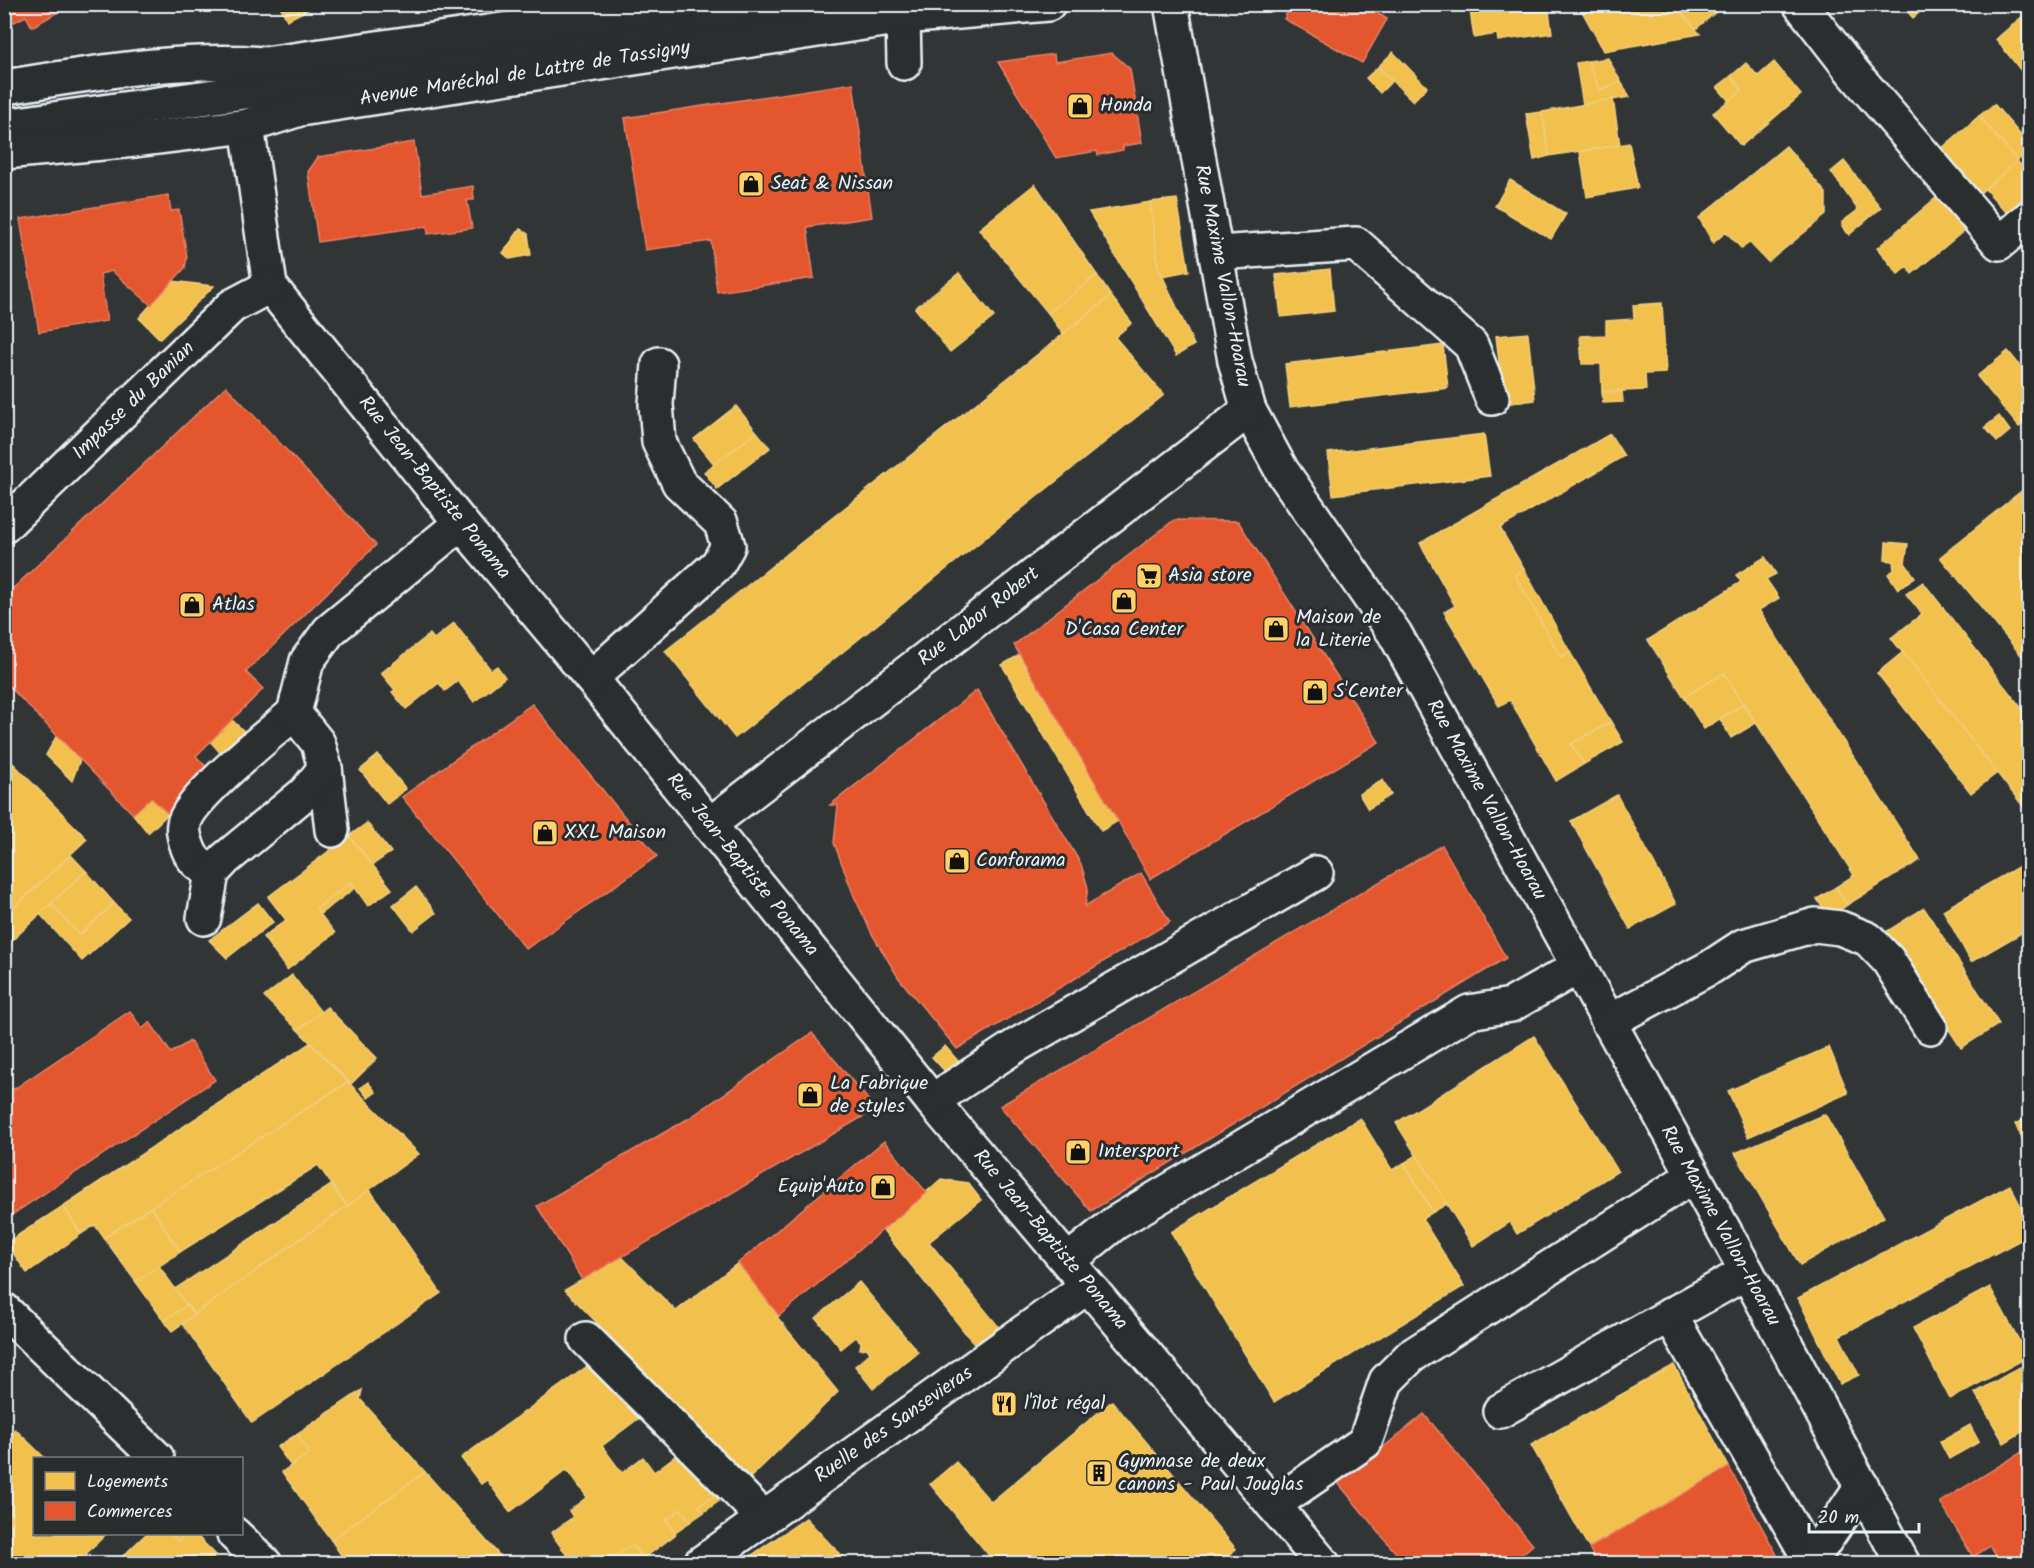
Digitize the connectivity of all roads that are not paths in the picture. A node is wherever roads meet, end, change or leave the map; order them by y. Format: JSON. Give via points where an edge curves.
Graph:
{"nodes":[{"id":1,"x":683,"y":4,"type":"edge"},
{"id":2,"x":863,"y":4,"type":"edge"},
{"id":3,"x":1048,"y":4,"type":"edge"},
{"id":4,"x":1171,"y":4,"type":"edge"},
{"id":5,"x":1800,"y":4,"type":"edge"},
{"id":6,"x":903,"y":17,"type":"junction"},
{"id":7,"x":904,"y":63,"type":"dead end"},
{"id":8,"x":4,"y":87,"type":"edge"},
{"id":9,"x":4,"y":126,"type":"edge"},
{"id":10,"x":247,"y":126,"type":"junction"},
{"id":11,"x":4,"y":152,"type":"edge"},
{"id":12,"x":2030,"y":218,"type":"edge"},
{"id":13,"x":1216,"y":253,"type":"junction"},
{"id":14,"x":270,"y":286,"type":"junction"},
{"id":15,"x":659,"y":364,"type":"dead end"},
{"id":16,"x":1491,"y":398,"type":"dead end"},
{"id":17,"x":1249,"y":410,"type":"junction"},
{"id":18,"x":461,"y":522,"type":"junction"},
{"id":19,"x":4,"y":526,"type":"edge"},
{"id":20,"x":591,"y":678,"type":"junction"},
{"id":21,"x":294,"y":713,"type":"junction"},
{"id":22,"x":325,"y":768,"type":"junction"},
{"id":23,"x":709,"y":825,"type":"junction"},
{"id":24,"x":332,"y":830,"type":"dead end"},
{"id":25,"x":212,"y":873,"type":"junction"},
{"id":26,"x":1316,"y":873,"type":"dead end"},
{"id":27,"x":204,"y":918,"type":"dead end"},
{"id":28,"x":1578,"y":967,"type":"junction"},
{"id":29,"x":1608,"y":1022,"type":"junction"},
{"id":30,"x":1930,"y":1027,"type":"dead end"},
{"id":31,"x":932,"y":1101,"type":"junction"},
{"id":32,"x":1693,"y":1176,"type":"junction"},
{"id":33,"x":1068,"y":1261,"type":"junction"},
{"id":34,"x":1747,"y":1272,"type":"junction"},
{"id":35,"x":1088,"y":1286,"type":"junction"},
{"id":36,"x":4,"y":1310,"type":"edge"},
{"id":37,"x":1670,"y":1315,"type":"junction"},
{"id":38,"x":585,"y":1339,"type":"dead end"},
{"id":39,"x":1500,"y":1411,"type":"dead end"},
{"id":40,"x":156,"y":1457,"type":"edge"},
{"id":41,"x":1862,"y":1486,"type":"junction"},
{"id":42,"x":1273,"y":1505,"type":"junction"},
{"id":43,"x":764,"y":1518,"type":"junction"},
{"id":44,"x":236,"y":1535,"type":"edge"},
{"id":45,"x":1812,"y":1562,"type":"edge"},
{"id":46,"x":265,"y":1563,"type":"edge"},
{"id":47,"x":700,"y":1563,"type":"edge"},
{"id":48,"x":1323,"y":1563,"type":"edge"},
{"id":49,"x":1903,"y":1563,"type":"edge"}],
"edges":[{"from":1,"to":8,"type":"street","via":[[265,64],[229,61],[130,68]]},
{"from":2,"to":9,"type":"street","name":"Avenue Maréchal de Lattre de Tassigny"},
{"from":3,"to":6,"type":"street","name":"Avenue Maréchal de Lattre de Tassigny"},
{"from":4,"to":13,"type":"street","name":"Rue Maxime Vallon-Hoarau"},
{"from":5,"to":12,"type":"street","via":[[1999,243]]},
{"from":6,"to":7,"type":"street"},
{"from":6,"to":10,"type":"street","name":"Avenue Maréchal de Lattre de Tassigny","via":[[300,109]]},
{"from":10,"to":11,"type":"street","name":"Avenue Maréchal de Lattre de Tassigny"},
{"from":10,"to":14,"type":"street"},
{"from":13,"to":16,"type":"street","via":[[1356,244],[1471,345]]},
{"from":13,"to":17,"type":"street","name":"Rue Maxime Vallon-Hoarau","via":[[1235,361]]},
{"from":14,"to":18,"type":"street","name":"Rue Jean-Baptiste Ponama"},
{"from":14,"to":19,"type":"street","name":"Impasse du Banian","via":[[232,306]]},
{"from":15,"to":20,"type":"street","via":[[659,442],[679,483],[721,523],[728,546],[718,564]]},
{"from":17,"to":23,"type":"street","name":"Rue Labor Robert"},
{"from":17,"to":28,"type":"street","name":"Rue Maxime Vallon-Hoarau","via":[[1282,471],[1395,634]]},
{"from":18,"to":20,"type":"street","name":"Rue Jean-Baptiste Ponama"},
{"from":18,"to":21,"type":"street","via":[[329,631],[307,661]]},
{"from":20,"to":23,"type":"street","name":"Rue Jean-Baptiste Ponama"},
{"from":21,"to":22,"type":"street","via":[[318,743]]},
{"from":21,"to":25,"type":"street","via":[[243,756],[197,800],[186,816],[183,827],[194,859]]},
{"from":22,"to":24,"type":"street"},
{"from":22,"to":25,"type":"street","via":[[305,793]]},
{"from":23,"to":31,"type":"street","name":"Rue Jean-Baptiste Ponama"},
{"from":25,"to":27,"type":"street"},
{"from":26,"to":31,"type":"street","via":[[1014,1047]]},
{"from":28,"to":29,"type":"street","name":"Rue Maxime Vallon-Hoarau"},
{"from":28,"to":33,"type":"street","via":[[1511,1005],[1469,1012],[1115,1223]]},
{"from":29,"to":30,"type":"street","via":[[1743,946],[1815,925],[1840,928],[1868,939],[1888,960]]},
{"from":29,"to":32,"type":"street","name":"Rue Maxime Vallon-Hoarau"},
{"from":31,"to":33,"type":"street","name":"Rue Jean-Baptiste Ponama"},
{"from":32,"to":34,"type":"street","name":"Rue Maxime Vallon-Hoarau"},
{"from":32,"to":42,"type":"street","via":[[1411,1356],[1386,1381],[1365,1442]]},
{"from":33,"to":35,"type":"street","name":"Rue Jean-Baptiste Ponama"},
{"from":34,"to":37,"type":"street"},
{"from":34,"to":41,"type":"street","name":"Rue Maxime Vallon-Hoarau"},
{"from":35,"to":42,"type":"street","name":"Rue Jean-Baptiste Ponama"},
{"from":35,"to":43,"type":"street","name":"Ruelle des Sansevieras"},
{"from":36,"to":40,"type":"street"},
{"from":37,"to":39,"type":"street"},
{"from":37,"to":45,"type":"street"},
{"from":38,"to":43,"type":"street"},
{"from":41,"to":45,"type":"street"},
{"from":41,"to":49,"type":"street","name":"Rue Maxime Vallon-Hoarau"},
{"from":42,"to":48,"type":"street","name":"Rue Jean-Baptiste Ponama"},
{"from":43,"to":47,"type":"street","name":"Ruelle des Sansevieras"},
{"from":44,"to":46,"type":"street"}]}
